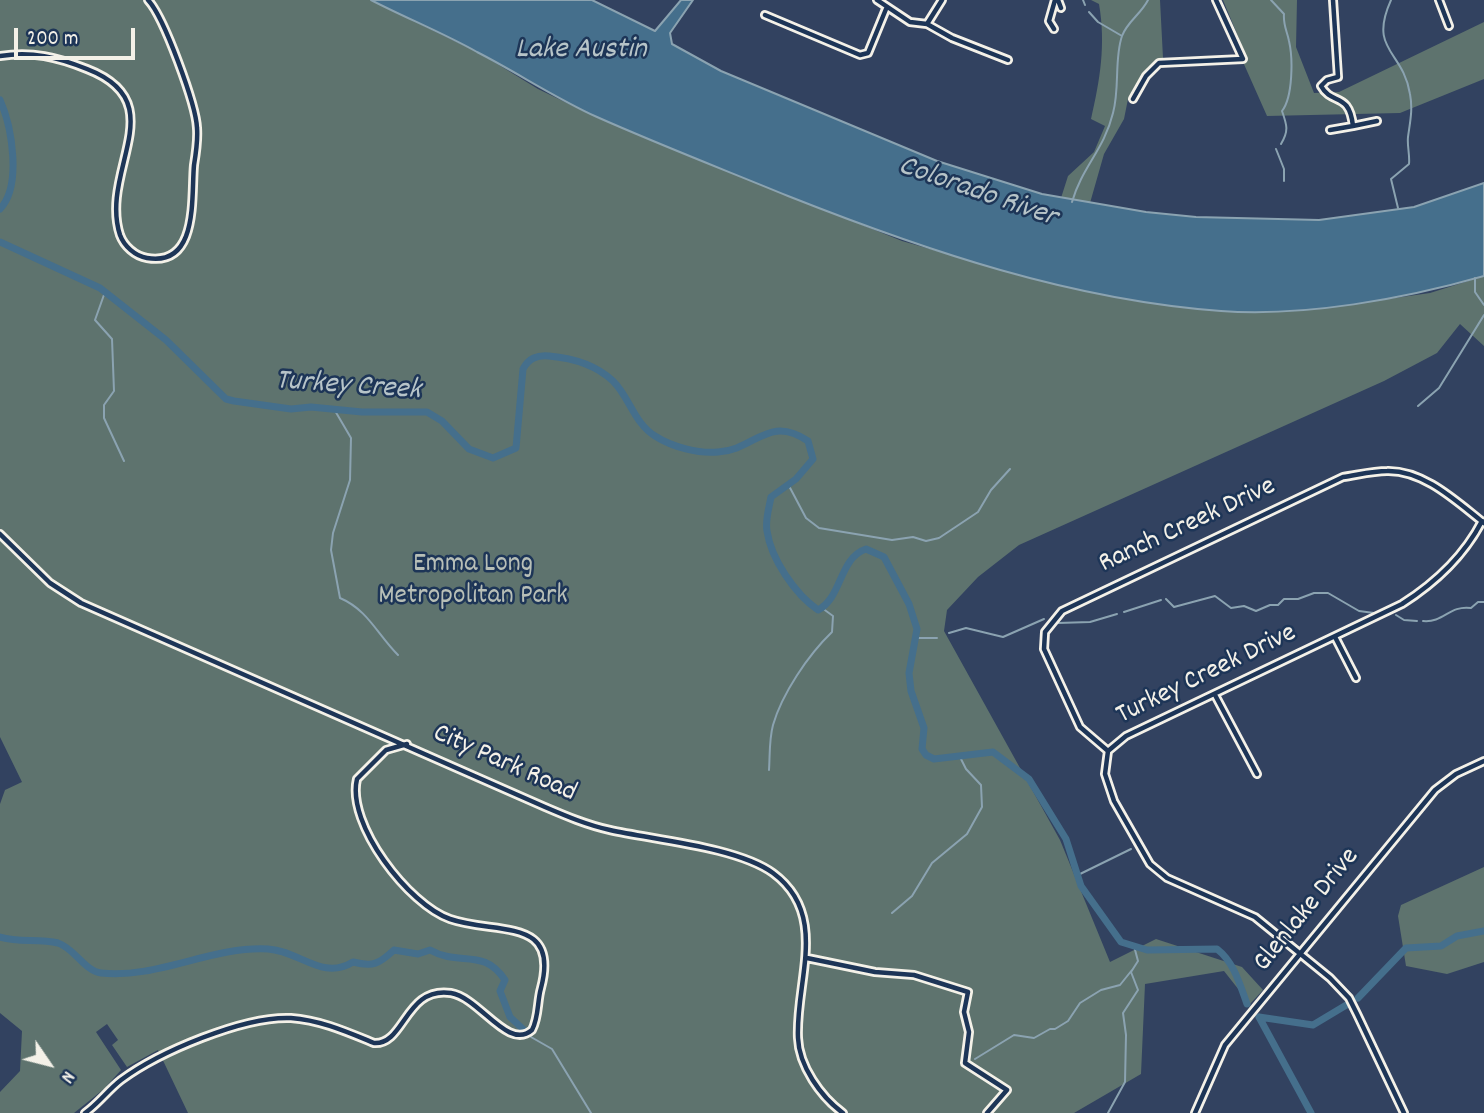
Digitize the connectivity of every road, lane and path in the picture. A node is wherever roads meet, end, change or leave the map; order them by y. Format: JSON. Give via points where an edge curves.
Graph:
{"nodes":[{"id":1,"x":148,"y":0,"type":"edge"},
{"id":2,"x":877,"y":0,"type":"edge"},
{"id":3,"x":942,"y":0,"type":"edge"},
{"id":4,"x":1057,"y":0,"type":"edge"},
{"id":5,"x":1216,"y":0,"type":"edge"},
{"id":6,"x":1333,"y":0,"type":"edge"},
{"id":7,"x":1439,"y":0,"type":"edge"},
{"id":8,"x":1062,"y":8,"type":"dead end"},
{"id":9,"x":887,"y":9,"type":"junction"},
{"id":10,"x":765,"y":15,"type":"dead end"},
{"id":11,"x":926,"y":24,"type":"junction"},
{"id":12,"x":1449,"y":26,"type":"dead end"},
{"id":13,"x":1054,"y":29,"type":"dead end"},
{"id":14,"x":0,"y":56,"type":"edge"},
{"id":15,"x":1008,"y":60,"type":"dead end"},
{"id":16,"x":1133,"y":99,"type":"dead end"},
{"id":17,"x":1377,"y":121,"type":"dead end"},
{"id":18,"x":1353,"y":126,"type":"junction"},
{"id":19,"x":1330,"y":130,"type":"dead end"},
{"id":20,"x":1483,"y":522,"type":"edge"},
{"id":21,"x":0,"y":534,"type":"edge"},
{"id":22,"x":1335,"y":637,"type":"junction"},
{"id":23,"x":1356,"y":678,"type":"dead end"},
{"id":24,"x":1215,"y":695,"type":"junction"},
{"id":25,"x":386,"y":735,"type":"junction"},
{"id":26,"x":407,"y":744,"type":"junction"},
{"id":27,"x":386,"y":750,"type":"junction"},
{"id":28,"x":1108,"y":751,"type":"junction"},
{"id":29,"x":1484,"y":761,"type":"edge"},
{"id":30,"x":1256,"y":774,"type":"dead end"},
{"id":31,"x":1300,"y":954,"type":"junction"},
{"id":32,"x":807,"y":958,"type":"junction"},
{"id":33,"x":85,"y":1113,"type":"edge"},
{"id":34,"x":843,"y":1113,"type":"edge"},
{"id":35,"x":987,"y":1113,"type":"edge"},
{"id":36,"x":1195,"y":1113,"type":"edge"},
{"id":37,"x":1404,"y":1113,"type":"edge"}],
"edges":[{"from":1,"to":14,"type":"street","via":[[166,33],[198,126],[191,225],[182,246],[167,256],[144,257],[125,245],[120,235],[118,178],[132,119],[131,105],[122,90],[108,78],[50,57],[26,52]]},
{"from":2,"to":9,"type":"street"},
{"from":3,"to":11,"type":"street"},
{"from":4,"to":8,"type":"street"},
{"from":4,"to":13,"type":"street","via":[[1049,21]]},
{"from":5,"to":16,"type":"street","via":[[1243,59],[1159,63]]},
{"from":6,"to":18,"type":"street","via":[[1338,77],[1321,86],[1346,103]]},
{"from":7,"to":12,"type":"street"},
{"from":9,"to":10,"type":"street","via":[[867,53],[860,55]]},
{"from":9,"to":11,"type":"street","via":[[910,22]]},
{"from":11,"to":15,"type":"street"},
{"from":17,"to":18,"type":"street"},
{"from":18,"to":19,"type":"street"},
{"from":20,"to":22,"type":"street","name":"Turkey Creek Drive","via":[[1431,586]]},
{"from":20,"to":28,"type":"street","name":"Ranch Creek Drive","via":[[1436,487],[1411,476],[1389,471],[1343,477],[1062,611],[1045,632],[1044,649],[1080,727]]},
{"from":21,"to":25,"type":"street","name":"City Park Road","via":[[50,583],[76,600]]},
{"from":22,"to":23,"type":"street"},
{"from":22,"to":24,"type":"street","name":"Turkey Creek Drive"},
{"from":24,"to":28,"type":"street","name":"Turkey Creek Drive","via":[[1126,736]]},
{"from":24,"to":30,"type":"street"},
{"from":25,"to":26,"type":"street","name":"City Park Road"},
{"from":25,"to":27,"type":"street"},
{"from":26,"to":27,"type":"street"},
{"from":26,"to":32,"type":"street","name":"City Park Road","via":[[580,822],[758,864],[778,877],[795,897],[804,920]]},
{"from":27,"to":33,"type":"street","via":[[360,774],[356,786],[376,852],[390,870],[445,917],[524,934],[541,945],[546,964],[532,1030],[513,1036],[475,1004],[444,993],[416,1003],[383,1042],[312,1021],[270,1020],[207,1036],[153,1059]]},
{"from":28,"to":31,"type":"street","name":"Turkey Creek Drive","via":[[1105,775],[1114,801],[1150,864],[1167,878],[1255,917]]},
{"from":29,"to":31,"type":"street","name":"Glenlake Drive","via":[[1435,790]]},
{"from":31,"to":36,"type":"street","name":"Glenlake Drive","via":[[1225,1045]]},
{"from":31,"to":37,"type":"street","name":"Turkey Creek Drive","via":[[1349,998]]},
{"from":32,"to":34,"type":"street","name":"City Park Road","via":[[798,1029],[800,1051],[813,1079]]},
{"from":32,"to":35,"type":"street","via":[[914,975],[968,992],[965,1063],[1006,1088]]}]}
